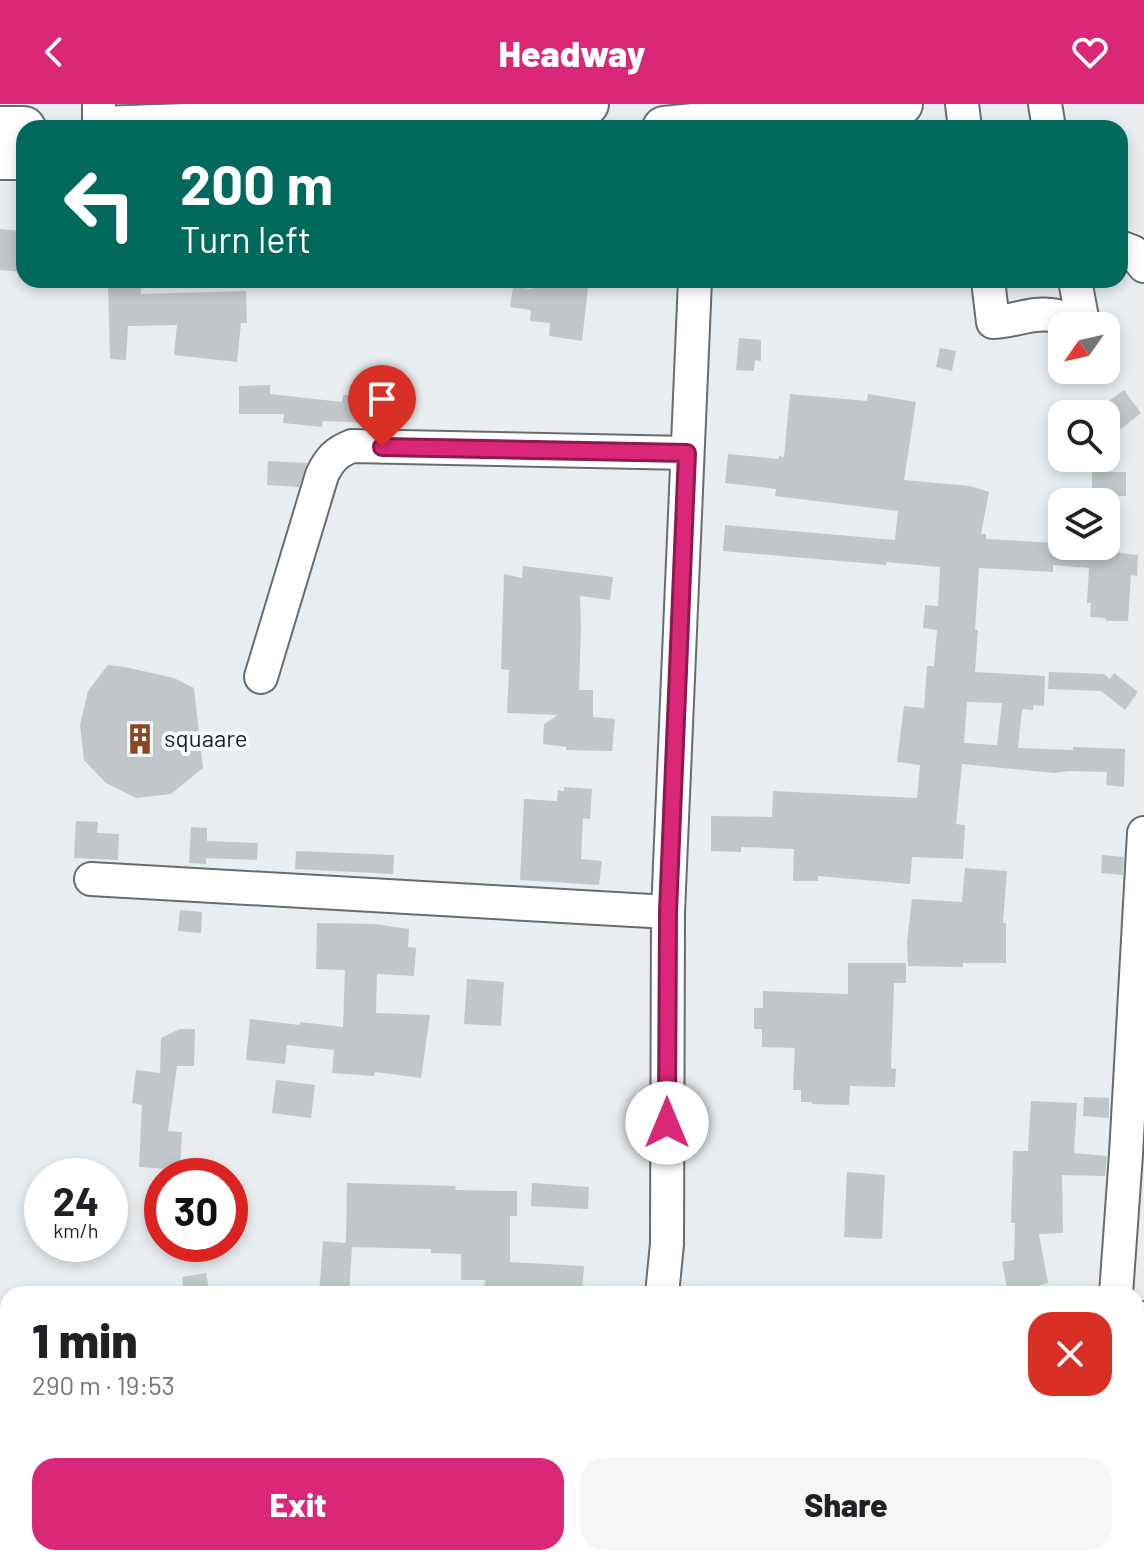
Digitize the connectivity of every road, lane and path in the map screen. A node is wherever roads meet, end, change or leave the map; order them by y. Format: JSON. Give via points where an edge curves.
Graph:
{"nodes":[{"id":1,"x":587,"y":104,"type":"edge"},
{"id":2,"x":901,"y":104,"type":"edge"},
{"id":3,"x":314,"y":120,"type":"edge"},
{"id":4,"x":754,"y":120,"type":"edge"},
{"id":5,"x":1128,"y":250,"type":"edge"},
{"id":6,"x":1144,"y":266,"type":"edge"},
{"id":7,"x":695,"y":288,"type":"edge"},
{"id":8,"x":989,"y":288,"type":"edge"},
{"id":9,"x":1076,"y":288,"type":"edge"},
{"id":10,"x":687,"y":453,"type":"junction"},
{"id":11,"x":261,"y":677,"type":"dead end"},
{"id":12,"x":1144,"y":833,"type":"edge"},
{"id":13,"x":91,"y":879,"type":"dead end"},
{"id":14,"x":668,"y":912,"type":"junction"},
{"id":15,"x":663,"y":1286,"type":"edge"},
{"id":16,"x":1117,"y":1286,"type":"edge"}],
"edges":[{"from":1,"to":3,"type":"main road"},
{"from":2,"to":4,"type":"main road"},
{"from":5,"to":6,"type":"street"},
{"from":7,"to":10,"type":"street"},
{"from":8,"to":9,"type":"street","via":[[993,322],[1050,314],[1072,322],[1082,318]]},
{"from":10,"to":11,"type":"street","via":[[352,446],[341,450],[322,475]]},
{"from":10,"to":14,"type":"street"},
{"from":12,"to":16,"type":"street"},
{"from":13,"to":14,"type":"street"},
{"from":14,"to":15,"type":"street"}]}
